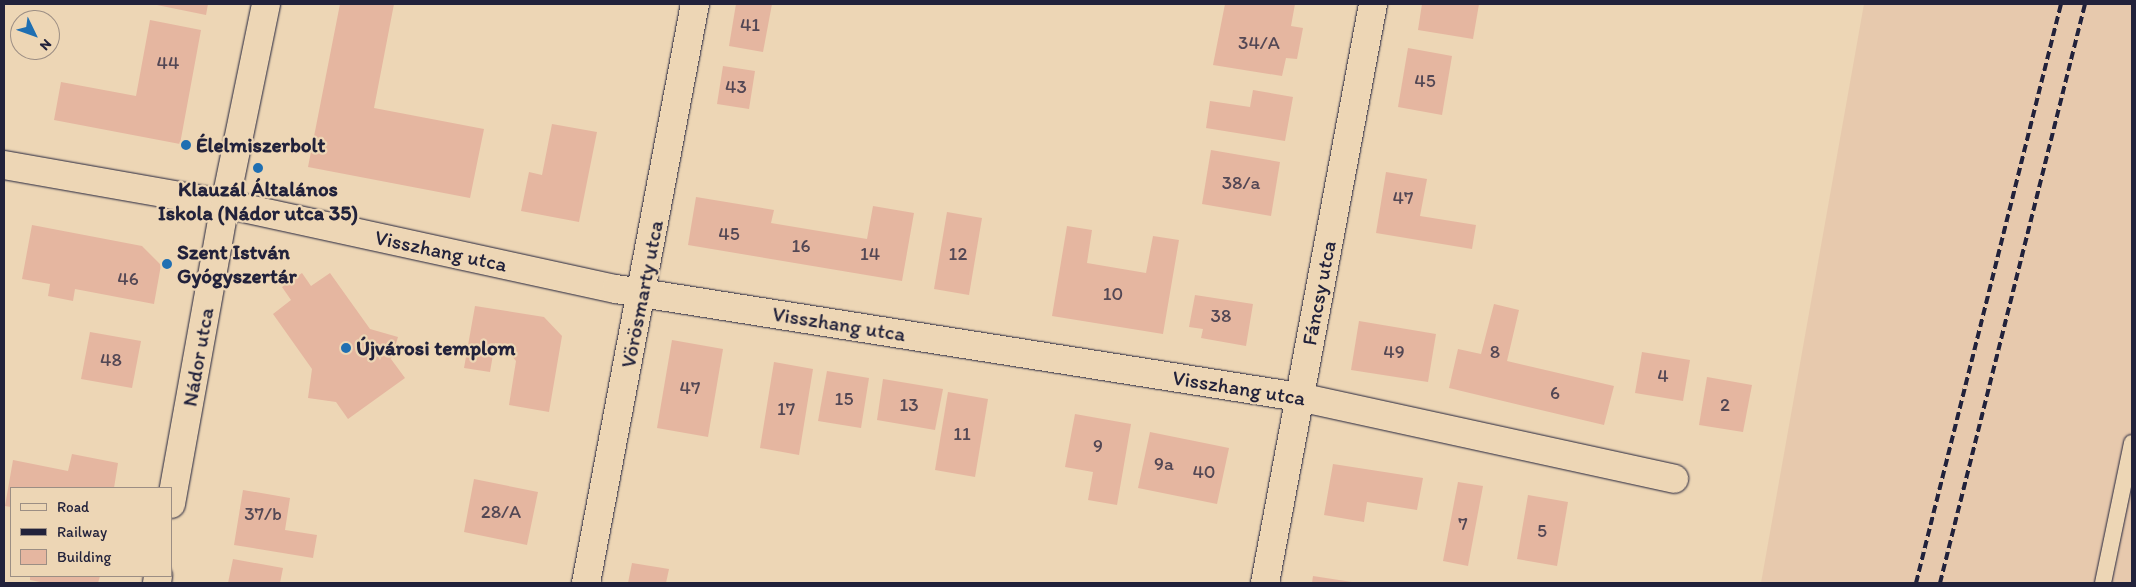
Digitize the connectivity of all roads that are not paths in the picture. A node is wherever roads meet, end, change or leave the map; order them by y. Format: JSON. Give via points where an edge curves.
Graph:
{"nodes":[{"id":1,"x":266,"y":4,"type":"edge"},
{"id":2,"x":695,"y":4,"type":"edge"},
{"id":3,"x":1373,"y":4,"type":"edge"},
{"id":4,"x":4,"y":166,"type":"edge"},
{"id":5,"x":225,"y":204,"type":"junction"},
{"id":6,"x":642,"y":293,"type":"junction"},
{"id":7,"x":1299,"y":397,"type":"junction"},
{"id":8,"x":2132,"y":443,"type":"edge"},
{"id":9,"x":1674,"y":478,"type":"dead end"},
{"id":10,"x":172,"y":498,"type":"edge"},
{"id":11,"x":586,"y":583,"type":"edge"},
{"id":12,"x":1266,"y":583,"type":"edge"},
{"id":13,"x":2103,"y":583,"type":"edge"}],
"edges":[{"from":1,"to":5,"type":"street","name":"Nádor utca"},
{"from":2,"to":6,"type":"street","name":"Vörösmarty utca"},
{"from":3,"to":7,"type":"street","name":"Fáncsy utca"},
{"from":4,"to":5,"type":"street","name":"Visszhang utca"},
{"from":5,"to":6,"type":"street","name":"Visszhang utca"},
{"from":5,"to":10,"type":"street","name":"Nádor utca"},
{"from":6,"to":7,"type":"street","name":"Visszhang utca"},
{"from":6,"to":11,"type":"street","name":"Vörösmarty utca"},
{"from":7,"to":9,"type":"street","name":"Visszhang utca"},
{"from":7,"to":12,"type":"street","name":"Fáncsy utca"},
{"from":8,"to":13,"type":"lane"}]}
